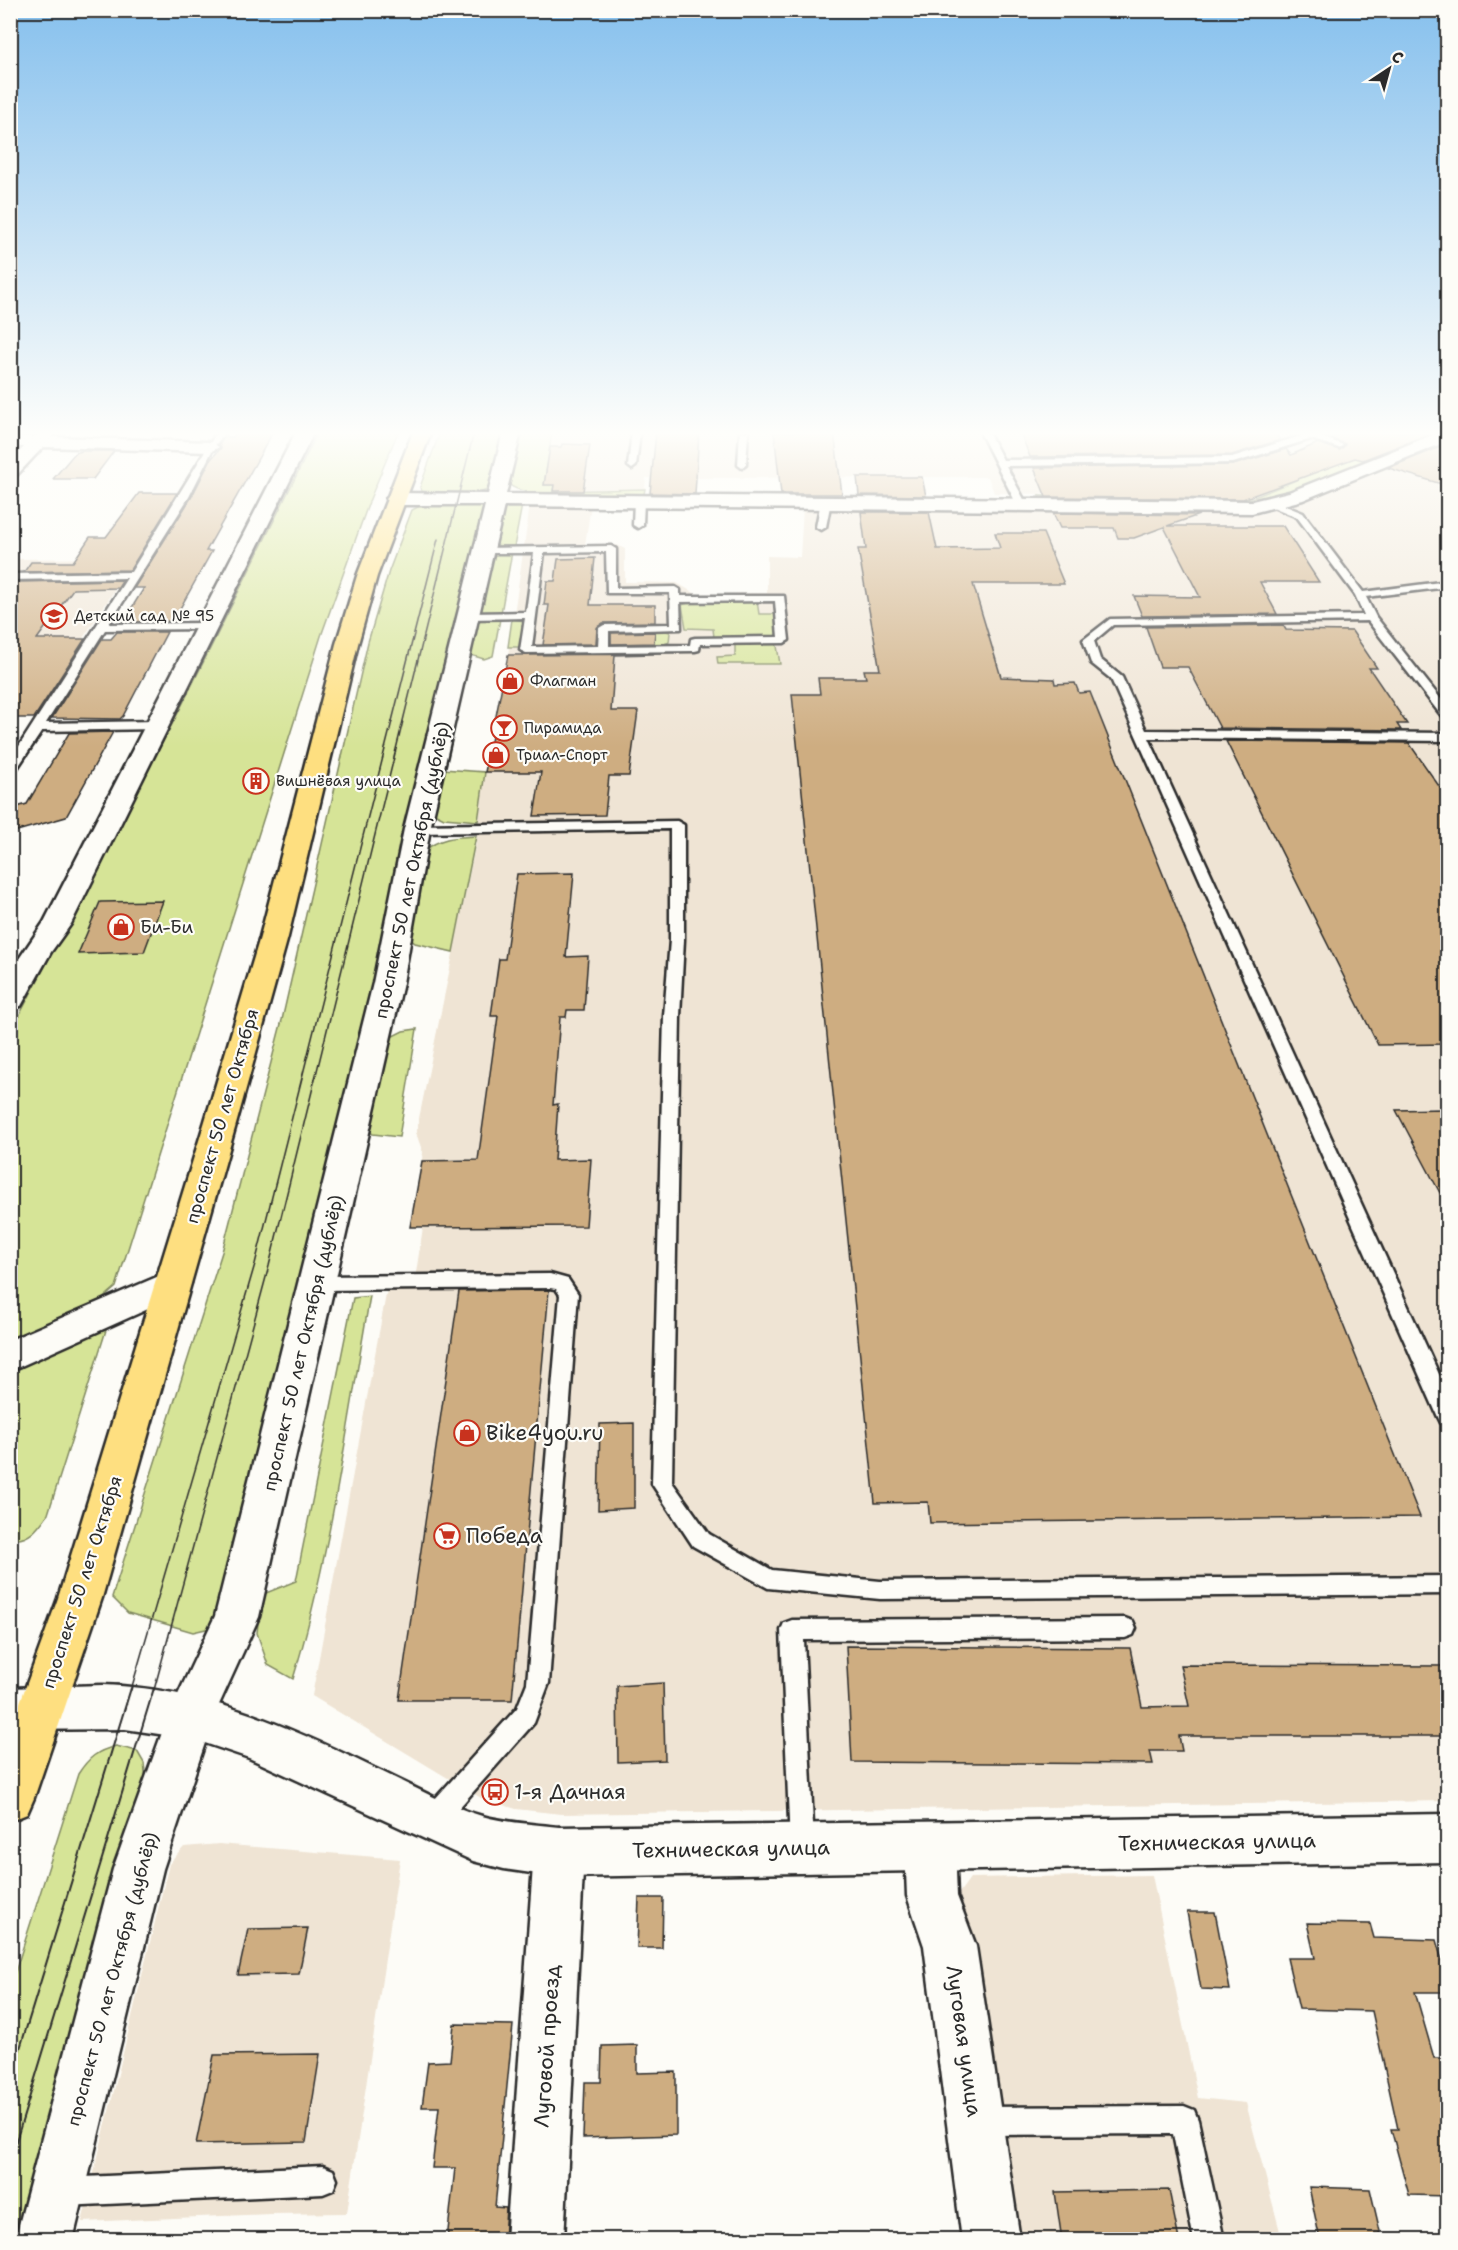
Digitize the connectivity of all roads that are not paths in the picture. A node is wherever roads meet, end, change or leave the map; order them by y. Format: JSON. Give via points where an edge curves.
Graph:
{"nodes":[{"id":1,"x":158,"y":537,"type":"edge"},
{"id":2,"x":252,"y":537,"type":"edge"},
{"id":3,"x":382,"y":537,"type":"edge"},
{"id":4,"x":487,"y":537,"type":"edge"},
{"id":5,"x":1316,"y":537,"type":"edge"},
{"id":6,"x":539,"y":549,"type":"junction"},
{"id":7,"x":484,"y":550,"type":"junction"},
{"id":8,"x":134,"y":575,"type":"junction"},
{"id":9,"x":10,"y":577,"type":"edge"},
{"id":10,"x":1448,"y":584,"type":"edge"},
{"id":11,"x":1360,"y":595,"type":"junction"},
{"id":12,"x":675,"y":599,"type":"junction"},
{"id":13,"x":531,"y":615,"type":"junction"},
{"id":14,"x":468,"y":616,"type":"junction"},
{"id":15,"x":1371,"y":618,"type":"junction"},
{"id":16,"x":207,"y":626,"type":"junction"},
{"id":17,"x":102,"y":627,"type":"junction"},
{"id":18,"x":603,"y":649,"type":"junction"},
{"id":19,"x":1448,"y":716,"type":"edge"},
{"id":20,"x":157,"y":725,"type":"junction"},
{"id":21,"x":38,"y":727,"type":"junction"},
{"id":22,"x":1142,"y":734,"type":"junction"},
{"id":23,"x":1448,"y":737,"type":"edge"},
{"id":24,"x":10,"y":770,"type":"edge"},
{"id":25,"x":417,"y":829,"type":"junction"},
{"id":26,"x":24,"y":947,"type":"edge"},
{"id":27,"x":10,"y":1000,"type":"edge"},
{"id":28,"x":173,"y":1283,"type":"junction"},
{"id":29,"x":317,"y":1283,"type":"junction"},
{"id":30,"x":10,"y":1357,"type":"edge"},
{"id":31,"x":1448,"y":1417,"type":"edge"},
{"id":32,"x":1448,"y":1585,"type":"edge"},
{"id":33,"x":1125,"y":1628,"type":"dead end"},
{"id":34,"x":26,"y":1709,"type":"edge"},
{"id":35,"x":191,"y":1716,"type":"junction"},
{"id":36,"x":10,"y":1798,"type":"edge"},
{"id":37,"x":434,"y":1819,"type":"junction"},
{"id":38,"x":1448,"y":1838,"type":"edge"},
{"id":39,"x":930,"y":1846,"type":"junction"},
{"id":40,"x":802,"y":1848,"type":"junction"},
{"id":41,"x":559,"y":1852,"type":"junction"},
{"id":42,"x":976,"y":2121,"type":"junction"},
{"id":43,"x":322,"y":2180,"type":"dead end"},
{"id":44,"x":50,"y":2216,"type":"edge"},
{"id":45,"x":535,"y":2240,"type":"edge"},
{"id":46,"x":991,"y":2240,"type":"edge"},
{"id":47,"x":1209,"y":2240,"type":"edge"}],
"edges":[{"from":1,"to":8,"type":"lane"},
{"from":2,"to":16,"type":"street"},
{"from":3,"to":28,"type":"main road","name":"проспект 50 лет Октября","via":[[347,644],[273,937]]},
{"from":4,"to":7,"type":"street","name":"проспект 50 лет Октября (дублёр)"},
{"from":5,"to":11,"type":"lane"},
{"from":6,"to":7,"type":"lane"},
{"from":6,"to":12,"type":"lane","via":[[611,549],[611,591],[675,590]]},
{"from":6,"to":13,"type":"lane"},
{"from":7,"to":14,"type":"street","name":"проспект 50 лет Октября (дублёр)"},
{"from":8,"to":9,"type":"lane"},
{"from":8,"to":17,"type":"lane"},
{"from":10,"to":11,"type":"lane"},
{"from":11,"to":15,"type":"lane"},
{"from":12,"to":18,"type":"lane","via":[[677,627],[604,628]]},
{"from":12,"to":18,"type":"lane","via":[[780,598],[784,640],[695,640],[695,648]]},
{"from":13,"to":14,"type":"lane"},
{"from":13,"to":18,"type":"lane","via":[[526,650]]},
{"from":14,"to":25,"type":"street","name":"проспект 50 лет Октября (дублёр)"},
{"from":15,"to":19,"type":"lane"},
{"from":15,"to":22,"type":"lane","via":[[1110,622],[1088,640],[1095,660],[1116,677]]},
{"from":16,"to":17,"type":"lane"},
{"from":16,"to":20,"type":"street"},
{"from":17,"to":21,"type":"lane"},
{"from":20,"to":21,"type":"lane"},
{"from":20,"to":26,"type":"street","via":[[57,924]]},
{"from":21,"to":24,"type":"lane"},
{"from":22,"to":23,"type":"lane"},
{"from":22,"to":31,"type":"lane"},
{"from":25,"to":29,"type":"street","name":"проспект 50 лет Октября (дублёр)","via":[[388,983]]},
{"from":25,"to":32,"type":"lane","via":[[677,825],[662,1484],[700,1540],[768,1580],[880,1590]]},
{"from":26,"to":27,"type":"street"},
{"from":28,"to":30,"type":"street"},
{"from":28,"to":34,"type":"main road","name":"проспект 50 лет Октября","via":[[80,1598]]},
{"from":29,"to":35,"type":"street","name":"проспект 50 лет Октября (дублёр)","via":[[237,1617]]},
{"from":29,"to":37,"type":"lane","via":[[550,1281],[562,1284],[569,1294],[538,1683],[526,1715]]},
{"from":33,"to":40,"type":"lane","via":[[792,1630]]},
{"from":34,"to":35,"type":"street","name":"Техническая улица","via":[[125,1709]]},
{"from":34,"to":36,"type":"main road","name":"проспект 50 лет Октября"},
{"from":35,"to":37,"type":"street","name":"Техническая улица","via":[[260,1739]]},
{"from":35,"to":44,"type":"street","name":"проспект 50 лет Октября (дублёр)","via":[[138,1869]]},
{"from":37,"to":41,"type":"street","name":"Техническая улица","via":[[476,1838]]},
{"from":38,"to":39,"type":"street","name":"Техническая улица"},
{"from":39,"to":40,"type":"street","name":"Техническая улица"},
{"from":39,"to":42,"type":"street","name":"Луговая улица","via":[[932,1896],[950,1946]]},
{"from":40,"to":41,"type":"street","name":"Техническая улица"},
{"from":41,"to":45,"type":"street","name":"Луговой проезд"},
{"from":42,"to":46,"type":"street","name":"Луговая улица"},
{"from":42,"to":47,"type":"lane","via":[[1184,2120]]},
{"from":43,"to":44,"type":"lane"}]}
